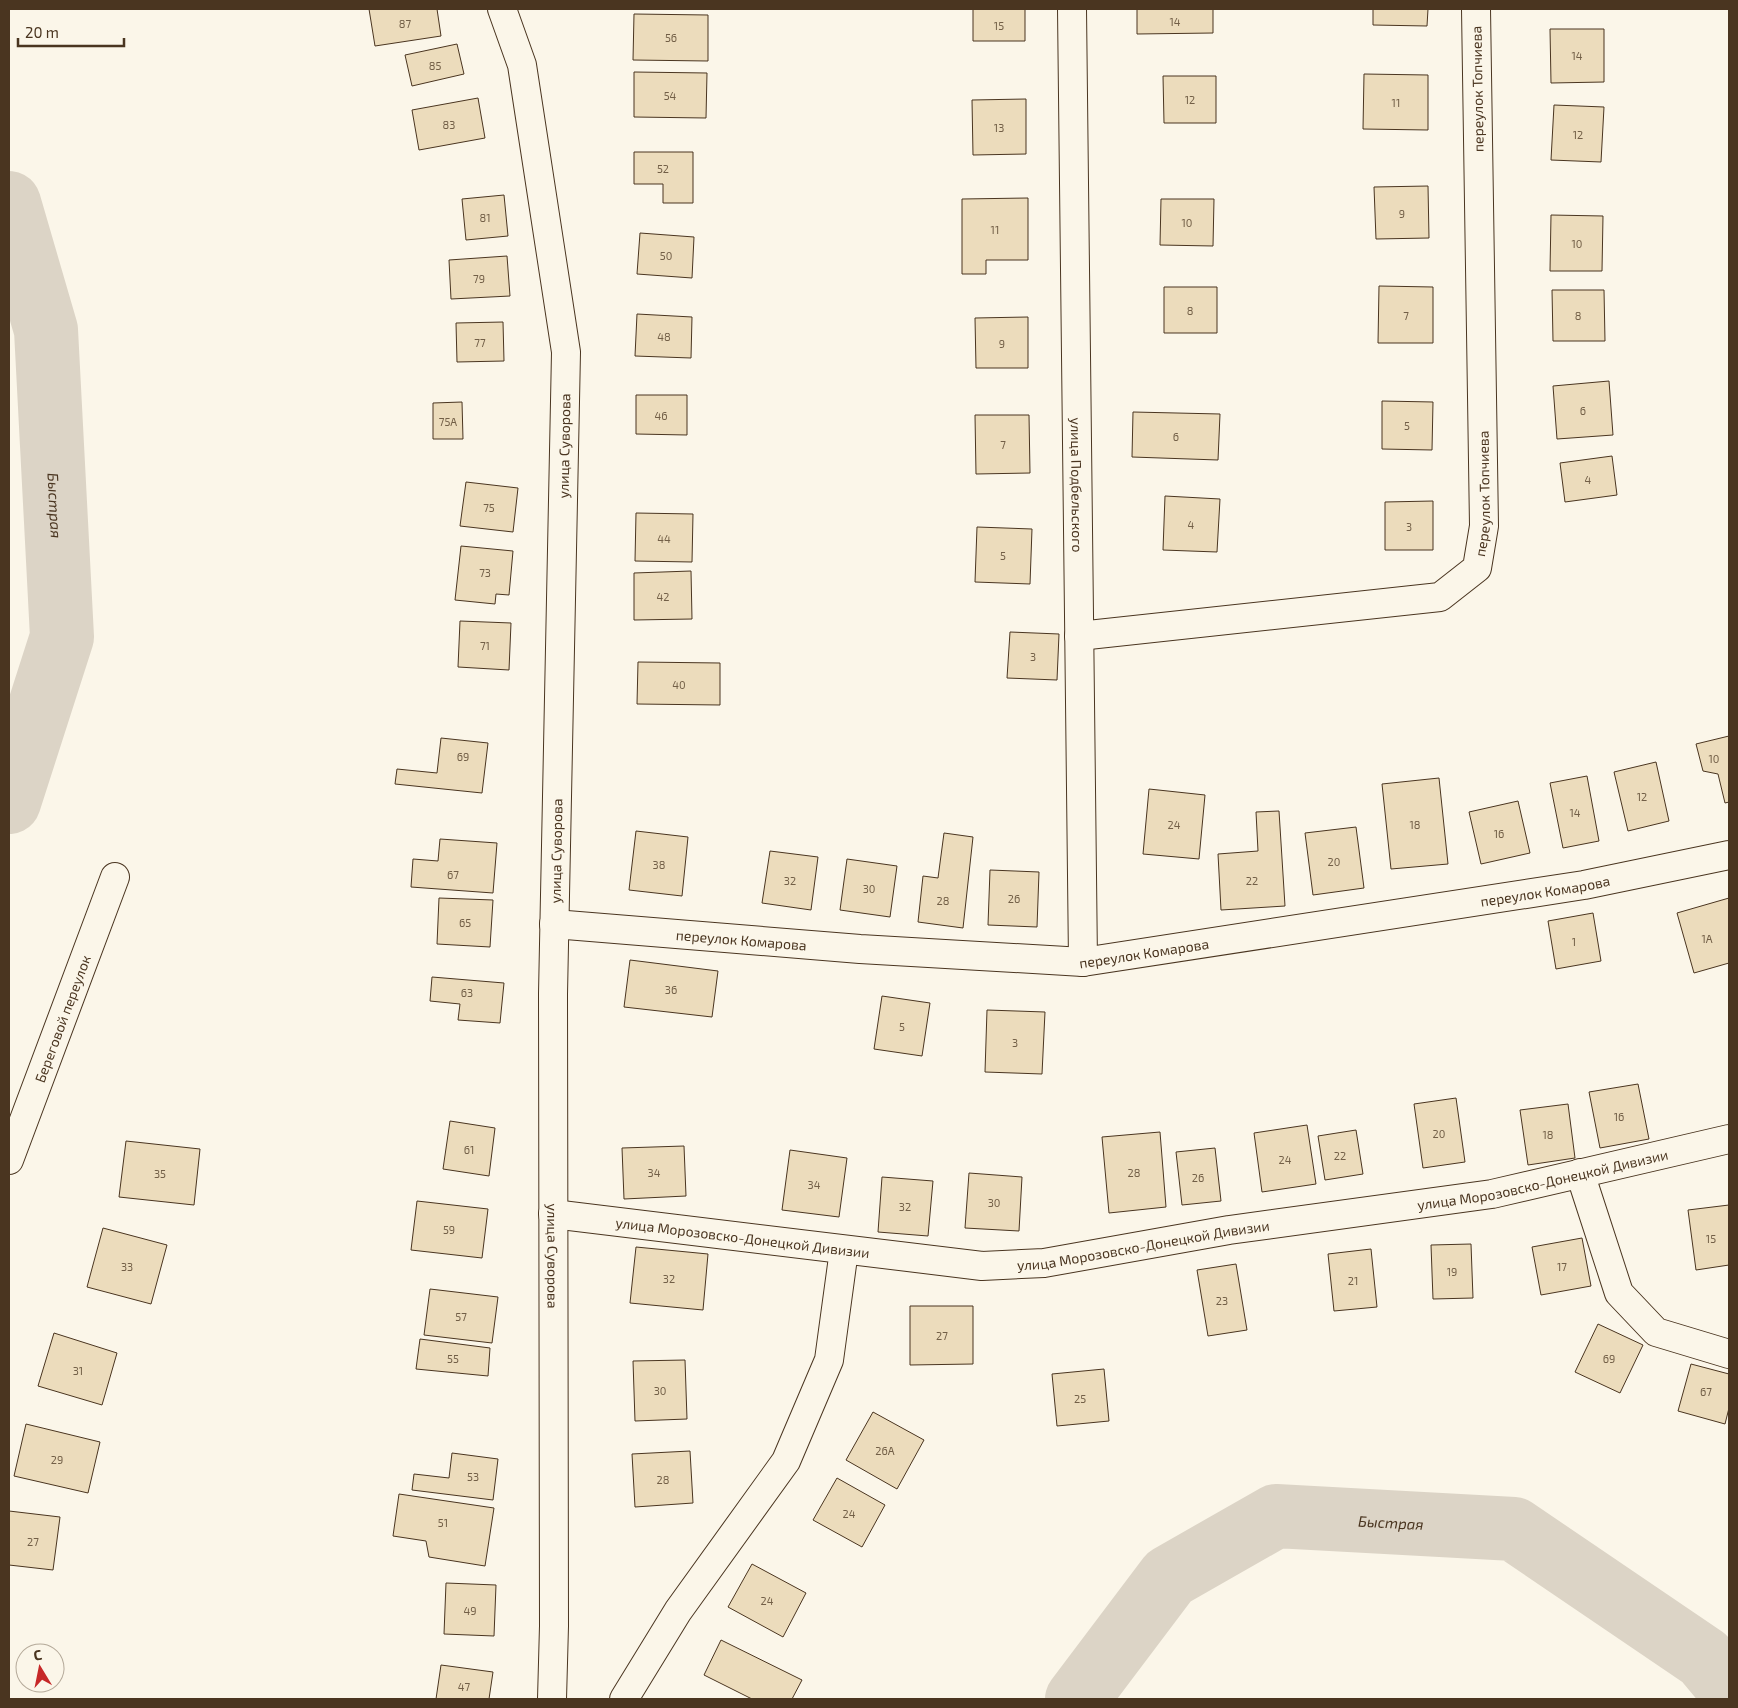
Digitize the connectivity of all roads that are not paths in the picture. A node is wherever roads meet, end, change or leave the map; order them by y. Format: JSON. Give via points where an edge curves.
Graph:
{"nodes":[{"id":1,"x":502,"y":9,"type":"edge"},
{"id":2,"x":1072,"y":9,"type":"edge"},
{"id":3,"x":1476,"y":9,"type":"edge"},
{"id":4,"x":1079,"y":636,"type":"junction"},
{"id":5,"x":1729,"y":855,"type":"edge"},
{"id":6,"x":115,"y":876,"type":"dead end"},
{"id":7,"x":554,"y":924,"type":"junction"},
{"id":8,"x":1083,"y":962,"type":"junction"},
{"id":9,"x":1729,"y":1139,"type":"edge"},
{"id":10,"x":9,"y":1160,"type":"edge"},
{"id":11,"x":1580,"y":1173,"type":"junction"},
{"id":12,"x":553,"y":1214,"type":"junction"},
{"id":13,"x":844,"y":1250,"type":"junction"},
{"id":14,"x":1729,"y":1354,"type":"edge"},
{"id":15,"x":552,"y":1699,"type":"edge"},
{"id":16,"x":624,"y":1699,"type":"edge"}],
"edges":[{"from":1,"to":7,"type":"street","name":"улица Суворова","via":[[522,65],[566,352]]},
{"from":2,"to":4,"type":"street","name":"улица Подбельского"},
{"from":3,"to":4,"type":"street","name":"переулок Топчиева","via":[[1484,526],[1477,568],[1440,597]]},
{"from":4,"to":8,"type":"street","name":"улица Подбельского"},
{"from":5,"to":8,"type":"street","name":"переулок Комарова","via":[[1584,886]]},
{"from":6,"to":10,"type":"street","name":"Береговой переулок"},
{"from":7,"to":8,"type":"street","name":"переулок Комарова","via":[[860,949]]},
{"from":7,"to":12,"type":"street","name":"улица Суворова"},
{"from":9,"to":11,"type":"street","name":"улица Морозовско-Донецкой Дивизии"},
{"from":11,"to":13,"type":"street","name":"улица Морозовско-Донецкой Дивизии","via":[[1492,1194],[1229,1230],[1044,1263],[982,1266]]},
{"from":11,"to":14,"type":"street","via":[[1619,1293],[1656,1332]]},
{"from":12,"to":13,"type":"street","name":"улица Морозовско-Донецкой Дивизии"},
{"from":12,"to":15,"type":"street","name":"улица Суворова"},
{"from":13,"to":16,"type":"street","via":[[829,1360],[786,1462],[678,1610]]}]}
